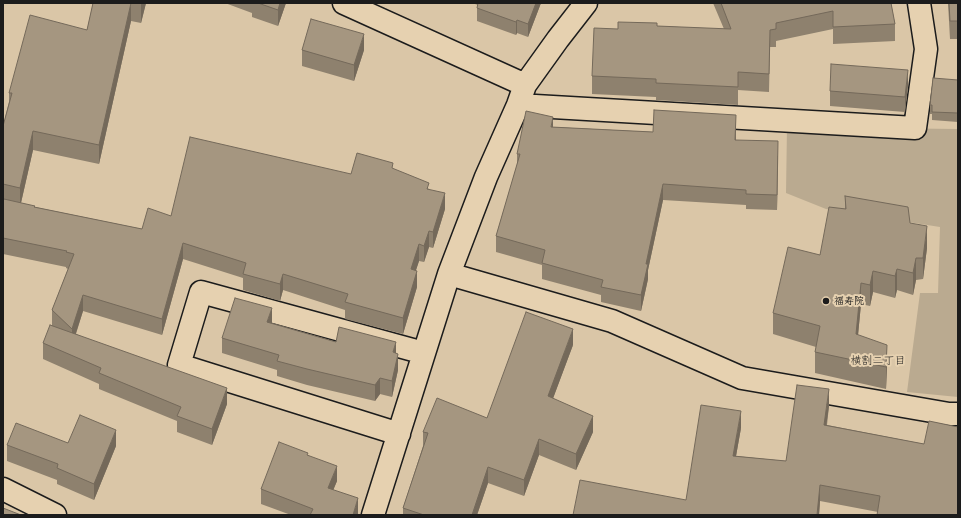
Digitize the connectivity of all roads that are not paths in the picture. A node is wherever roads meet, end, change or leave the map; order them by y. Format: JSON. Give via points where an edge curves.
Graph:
{"nodes":[{"id":1,"x":345,"y":3,"type":"edge"},
{"id":2,"x":586,"y":3,"type":"edge"},
{"id":3,"x":919,"y":3,"type":"edge"},
{"id":4,"x":522,"y":95,"type":"junction"},
{"id":5,"x":449,"y":274,"type":"junction"},
{"id":6,"x":424,"y":353,"type":"junction"},
{"id":7,"x":958,"y":414,"type":"edge"},
{"id":8,"x":399,"y":434,"type":"junction"},
{"id":9,"x":3,"y":489,"type":"edge"},
{"id":10,"x":56,"y":515,"type":"edge"},
{"id":11,"x":373,"y":515,"type":"edge"}],
"edges":[{"from":1,"to":4,"type":"street"},
{"from":2,"to":4,"type":"street","via":[[558,39]]},
{"from":3,"to":4,"type":"street","via":[[926,49],[915,128]]},
{"from":4,"to":5,"type":"street","via":[[486,177]]},
{"from":5,"to":6,"type":"street"},
{"from":5,"to":7,"type":"street","via":[[612,321],[742,378]]},
{"from":6,"to":8,"type":"street"},
{"from":6,"to":8,"type":"street","via":[[201,292],[179,365]]},
{"from":8,"to":11,"type":"street"},
{"from":9,"to":10,"type":"street"}]}
